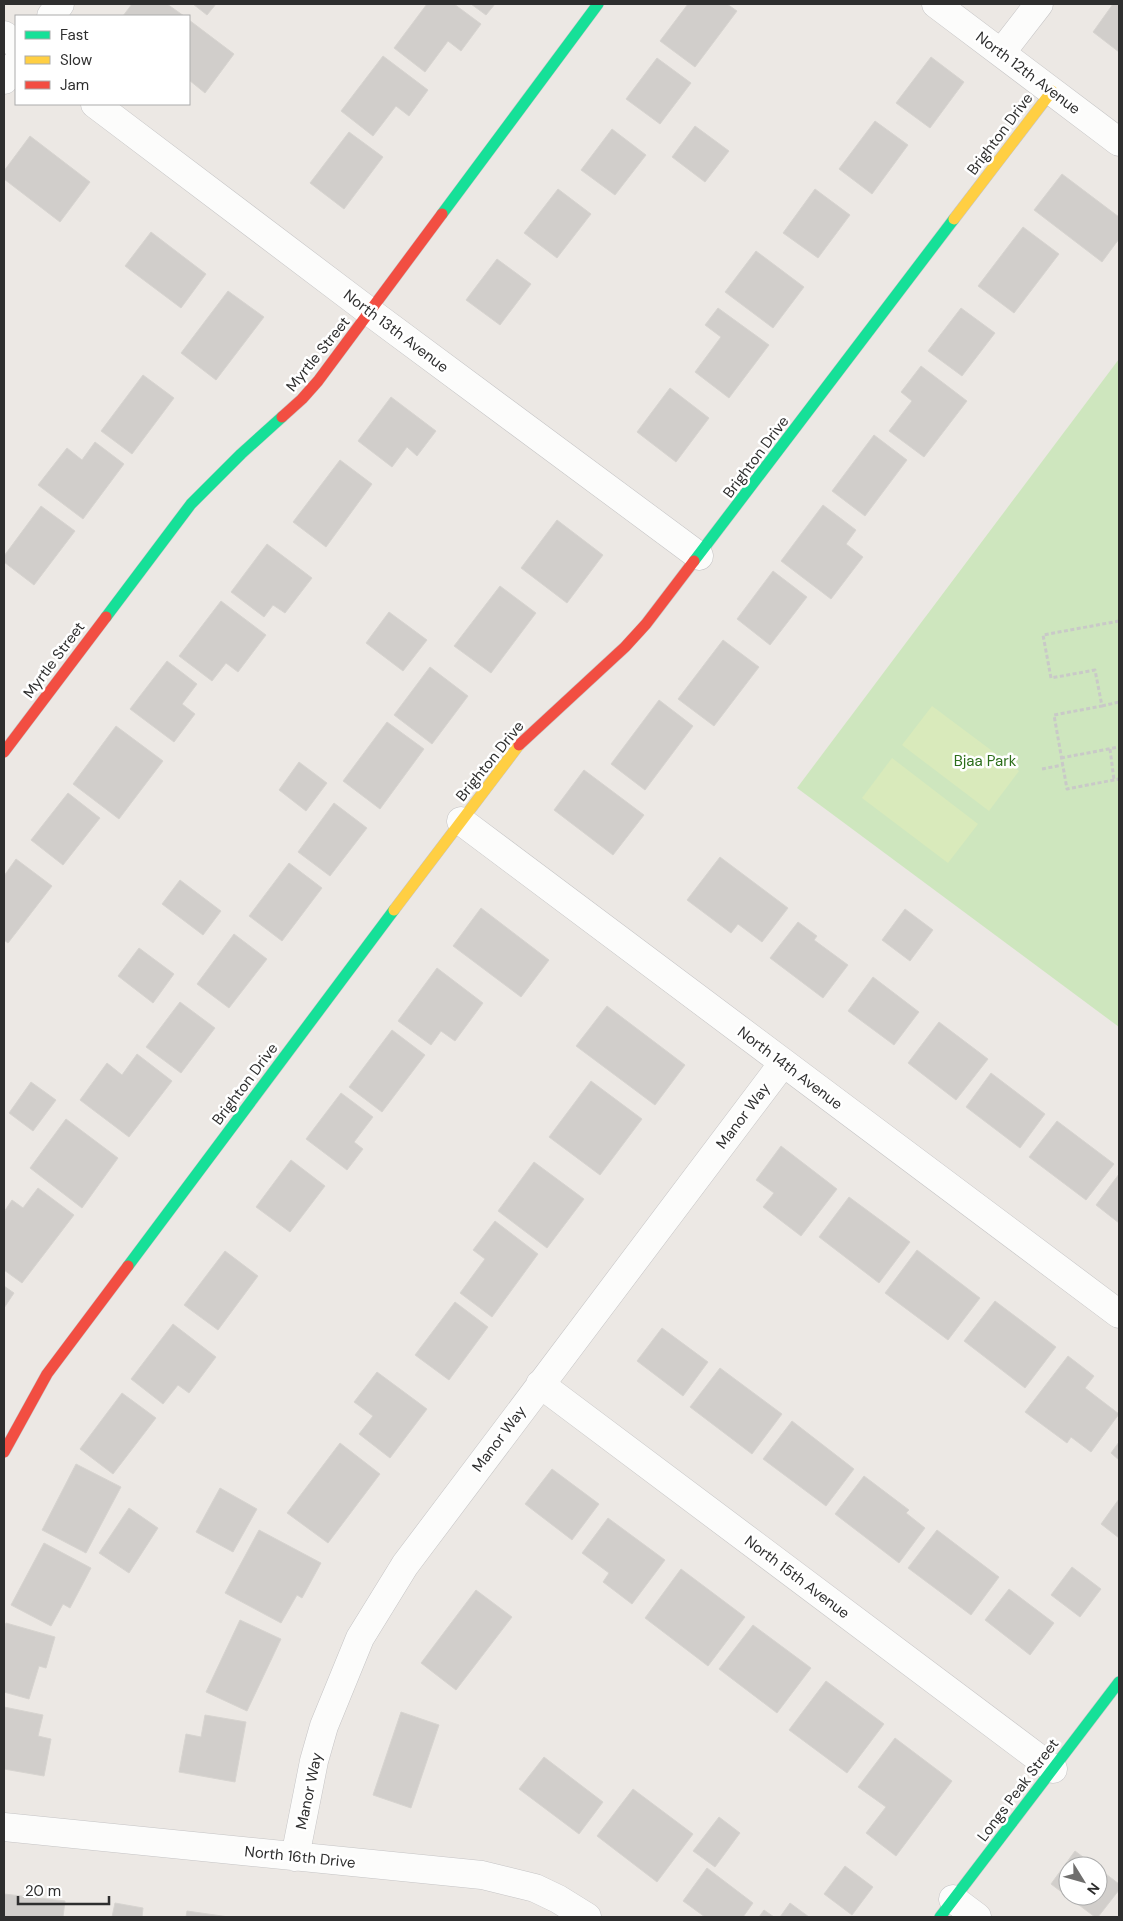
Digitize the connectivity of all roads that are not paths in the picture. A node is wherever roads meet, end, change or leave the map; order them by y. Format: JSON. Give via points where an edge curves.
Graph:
{"nodes":[{"id":1,"x":60,"y":4,"type":"edge"},
{"id":2,"x":598,"y":4,"type":"edge"},
{"id":3,"x":936,"y":4,"type":"edge"},
{"id":4,"x":1039,"y":4,"type":"edge"},
{"id":5,"x":52,"y":15,"type":"edge"},
{"id":6,"x":4,"y":35,"type":"edge"},
{"id":7,"x":15,"y":43,"type":"edge"},
{"id":8,"x":1001,"y":53,"type":"junction"},
{"id":9,"x":15,"y":65,"type":"edge"},
{"id":10,"x":4,"y":80,"type":"edge"},
{"id":11,"x":1052,"y":91,"type":"junction"},
{"id":12,"x":96,"y":105,"type":"edge"},
{"id":13,"x":1119,"y":142,"type":"edge"},
{"id":14,"x":370,"y":312,"type":"junction"},
{"id":15,"x":700,"y":556,"type":"junction"},
{"id":16,"x":4,"y":752,"type":"edge"},
{"id":17,"x":461,"y":821,"type":"junction"},
{"id":18,"x":783,"y":1062,"type":"junction"},
{"id":19,"x":1119,"y":1314,"type":"edge"},
{"id":20,"x":540,"y":1384,"type":"junction"},
{"id":21,"x":4,"y":1452,"type":"edge"},
{"id":22,"x":1119,"y":1682,"type":"edge"},
{"id":23,"x":1053,"y":1769,"type":"junction"},
{"id":24,"x":4,"y":1828,"type":"edge"},
{"id":25,"x":295,"y":1856,"type":"junction"},
{"id":26,"x":947,"y":1908,"type":"edge"},
{"id":27,"x":587,"y":1917,"type":"edge"},
{"id":28,"x":978,"y":1917,"type":"edge"}],
"edges":[{"from":1,"to":5,"type":"street"},
{"from":2,"to":14,"type":"street","name":"Myrtle Street"},
{"from":3,"to":8,"type":"street","name":"North 12th Avenue"},
{"from":4,"to":8,"type":"street"},
{"from":6,"to":7,"type":"street"},
{"from":8,"to":11,"type":"street","name":"North 12th Avenue"},
{"from":9,"to":10,"type":"street"},
{"from":11,"to":13,"type":"street","name":"North 12th Avenue"},
{"from":11,"to":15,"type":"street","name":"Brighton Drive"},
{"from":12,"to":14,"type":"street","name":"North 13th Avenue"},
{"from":14,"to":15,"type":"street","name":"North 13th Avenue"},
{"from":14,"to":16,"type":"street","name":"Myrtle Street","via":[[302,399],[191,504]]},
{"from":15,"to":17,"type":"street","name":"Brighton Drive","via":[[625,647],[526,737]]},
{"from":17,"to":18,"type":"street","name":"North 14th Avenue"},
{"from":17,"to":21,"type":"street","name":"Brighton Drive","via":[[47,1374]]},
{"from":18,"to":19,"type":"street","name":"North 14th Avenue"},
{"from":18,"to":20,"type":"street","name":"Manor Way"},
{"from":20,"to":23,"type":"street","name":"North 15th Avenue"},
{"from":20,"to":25,"type":"street","name":"Manor Way","via":[[405,1565],[360,1638],[324,1726]]},
{"from":22,"to":23,"type":"street","name":"Longs Peak Street"},
{"from":23,"to":26,"type":"street","name":"Longs Peak Street"},
{"from":24,"to":25,"type":"street","name":"North 16th Drive"},
{"from":25,"to":27,"type":"street","name":"North 16th Drive","via":[[482,1875],[535,1888]]},
{"from":26,"to":28,"type":"street"}]}
